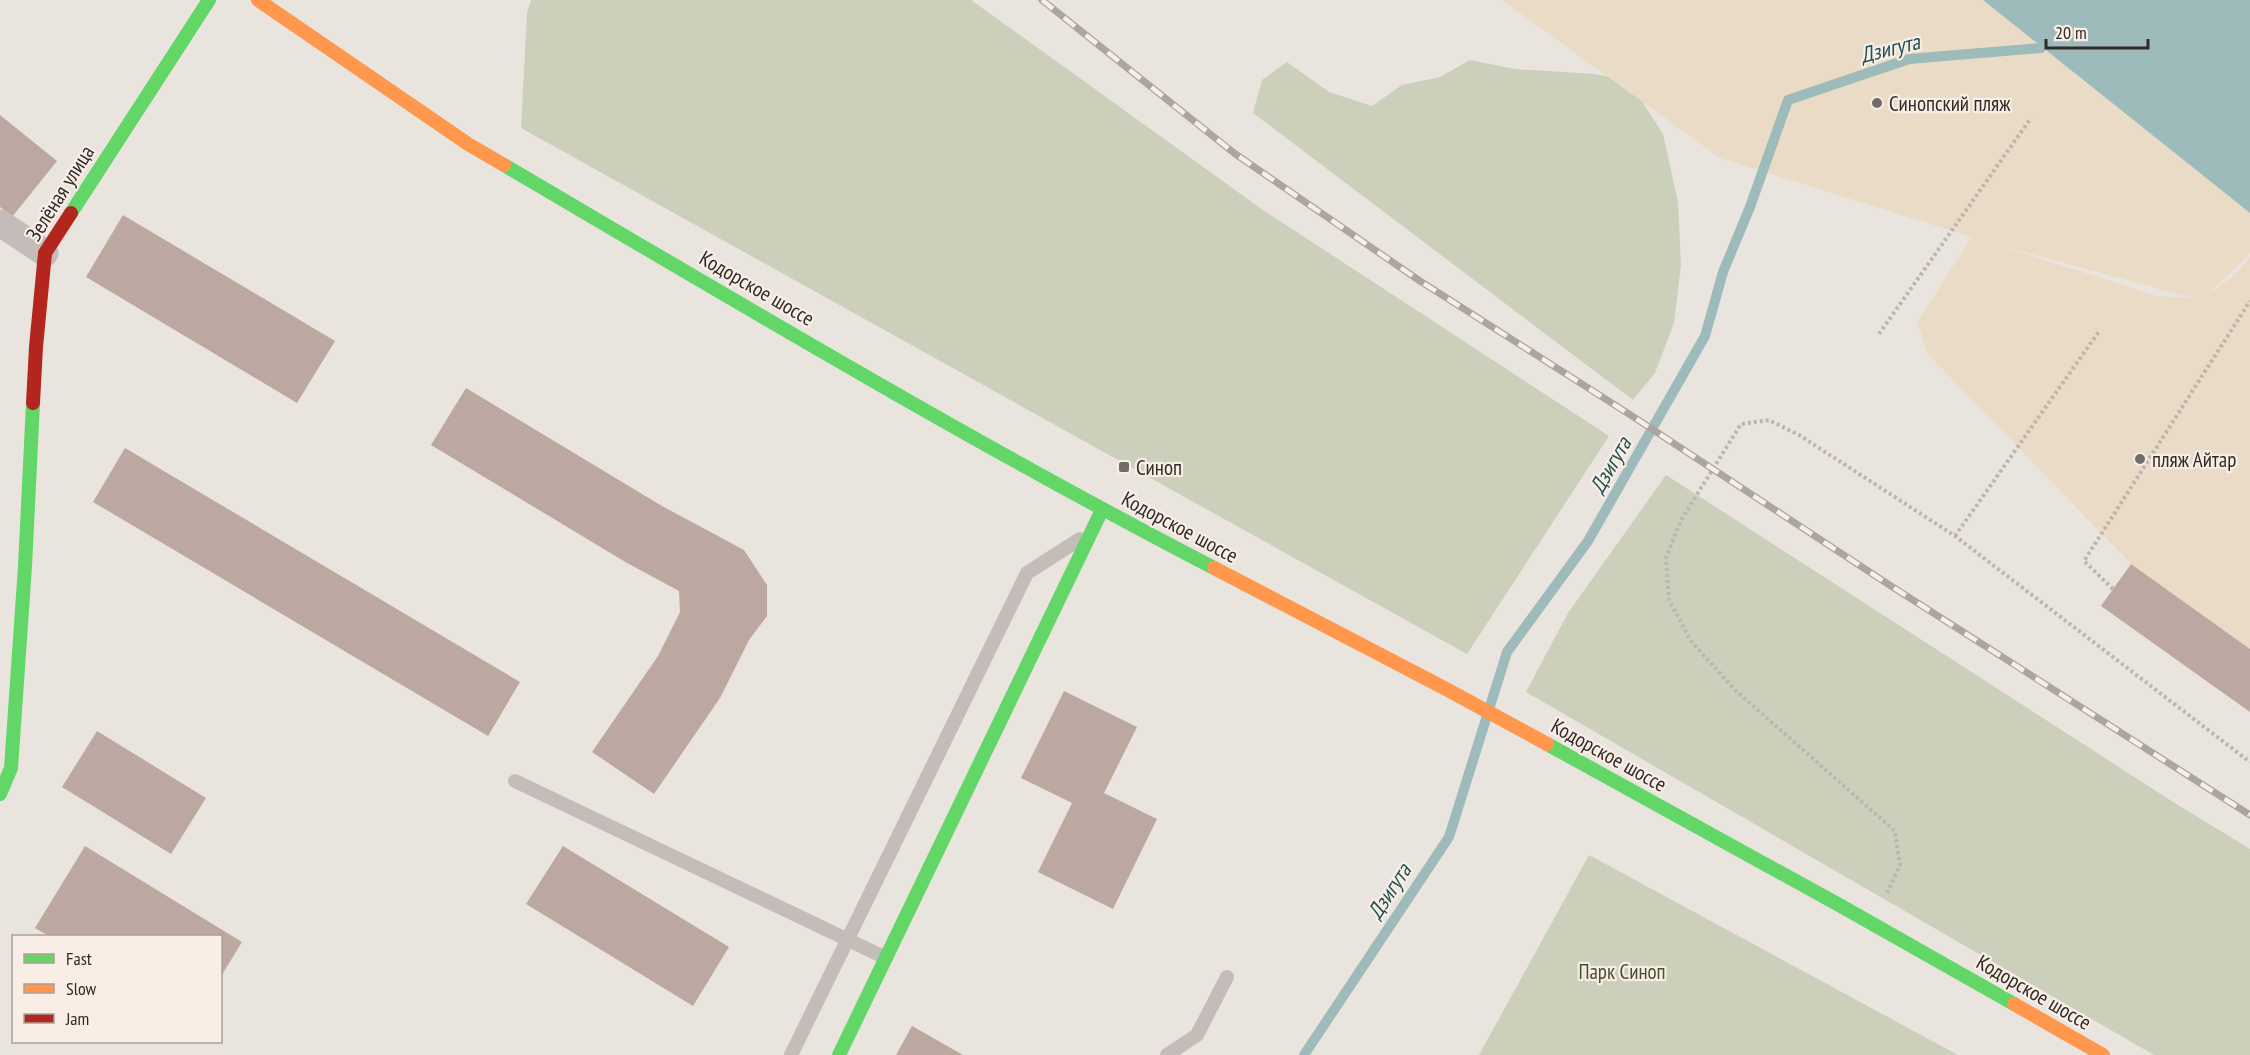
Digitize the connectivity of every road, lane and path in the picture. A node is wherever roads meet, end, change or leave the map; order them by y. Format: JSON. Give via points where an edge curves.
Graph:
{"nodes":[{"id":1,"x":209,"y":0,"type":"edge"},
{"id":2,"x":258,"y":0,"type":"edge"},
{"id":3,"x":2031,"y":118,"type":"dead end"},
{"id":4,"x":0,"y":223,"type":"edge"},
{"id":5,"x":45,"y":253,"type":"junction"},
{"id":6,"x":2250,"y":301,"type":"edge"},
{"id":7,"x":2100,"y":330,"type":"dead end"},
{"id":8,"x":1879,"y":334,"type":"dead end"},
{"id":9,"x":1102,"y":510,"type":"junction"},
{"id":10,"x":1092,"y":531,"type":"junction"},
{"id":11,"x":1955,"y":536,"type":"junction"},
{"id":12,"x":2114,"y":589,"type":"dead end"},
{"id":13,"x":2250,"y":762,"type":"edge"},
{"id":14,"x":515,"y":781,"type":"dead end"},
{"id":15,"x":0,"y":794,"type":"edge"},
{"id":16,"x":1873,"y":924,"type":"junction"},
{"id":17,"x":847,"y":939,"type":"junction"},
{"id":18,"x":886,"y":958,"type":"junction"},
{"id":19,"x":1227,"y":977,"type":"dead end"},
{"id":20,"x":791,"y":1055,"type":"edge"},
{"id":21,"x":839,"y":1055,"type":"edge"},
{"id":22,"x":1167,"y":1055,"type":"edge"},
{"id":23,"x":2103,"y":1055,"type":"edge"}],
"edges":[{"from":1,"to":5,"type":"main road","name":"Зелёная улица"},
{"from":2,"to":9,"type":"main road","name":"Кодорское шоссе","via":[[468,144]]},
{"from":3,"to":8,"type":"path"},
{"from":4,"to":5,"type":"street"},
{"from":5,"to":15,"type":"main road","name":"Зелёная улица","via":[[11,768]]},
{"from":6,"to":12,"type":"path","via":[[2084,561]]},
{"from":7,"to":11,"type":"path"},
{"from":9,"to":10,"type":"main road"},
{"from":9,"to":16,"type":"main road","name":"Кодорское шоссе","via":[[1448,690]]},
{"from":10,"to":17,"type":"lane","via":[[1027,573]]},
{"from":10,"to":18,"type":"main road"},
{"from":11,"to":13,"type":"path"},
{"from":11,"to":16,"type":"path","via":[[1799,435],[1769,420],[1741,424],[1681,520],[1666,558],[1669,600],[1691,641],[1735,690],[1895,831],[1900,865]]},
{"from":14,"to":17,"type":"lane"},
{"from":16,"to":23,"type":"main road","name":"Кодорское шоссе"},
{"from":17,"to":18,"type":"lane"},
{"from":17,"to":20,"type":"lane"},
{"from":18,"to":21,"type":"main road"},
{"from":19,"to":22,"type":"lane","via":[[1197,1035]]}]}
